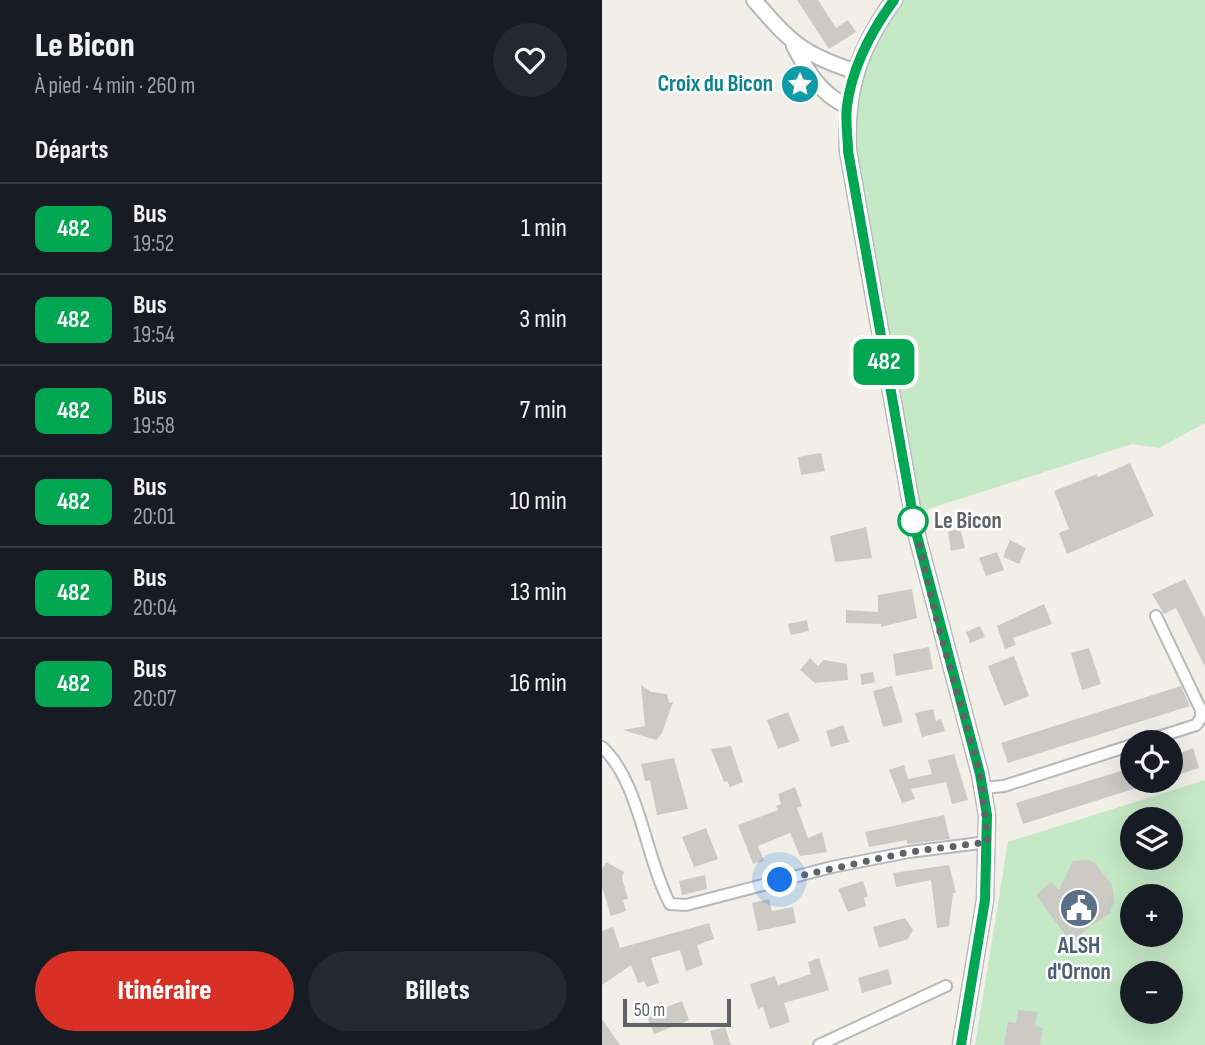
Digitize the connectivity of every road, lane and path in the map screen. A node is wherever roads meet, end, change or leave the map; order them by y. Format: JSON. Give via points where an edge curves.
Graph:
{"nodes":[{"id":1,"x":754,"y":0,"type":"edge"},
{"id":2,"x":894,"y":0,"type":"edge"},
{"id":3,"x":793,"y":45,"type":"junction"},
{"id":4,"x":857,"y":72,"type":"junction"},
{"id":5,"x":847,"y":106,"type":"junction"},
{"id":6,"x":1156,"y":616,"type":"dead end"},
{"id":7,"x":1180,"y":730,"type":"edge"},
{"id":8,"x":602,"y":747,"type":"edge"},
{"id":9,"x":1120,"y":749,"type":"edge"},
{"id":10,"x":983,"y":788,"type":"junction"},
{"id":11,"x":988,"y":842,"type":"junction"},
{"id":12,"x":946,"y":986,"type":"dead end"},
{"id":13,"x":819,"y":1045,"type":"edge"},
{"id":14,"x":961,"y":1045,"type":"edge"}],
"edges":[{"from":1,"to":3,"type":"street"},
{"from":2,"to":4,"type":"main road","via":[[874,27]]},
{"from":3,"to":4,"type":"street","via":[[823,62]]},
{"from":3,"to":5,"type":"street","via":[[810,76]]},
{"from":4,"to":5,"type":"main road"},
{"from":5,"to":10,"type":"main road","via":[[853,187],[912,514]]},
{"from":6,"to":7,"type":"street","via":[[1201,710],[1196,725]]},
{"from":8,"to":11,"type":"street","via":[[625,780],[658,882],[670,904],[687,905],[832,867]]},
{"from":9,"to":10,"type":"street","via":[[1004,786]]},
{"from":10,"to":11,"type":"main road"},
{"from":11,"to":14,"type":"main road","via":[[985,900]]},
{"from":12,"to":13,"type":"street"}]}
